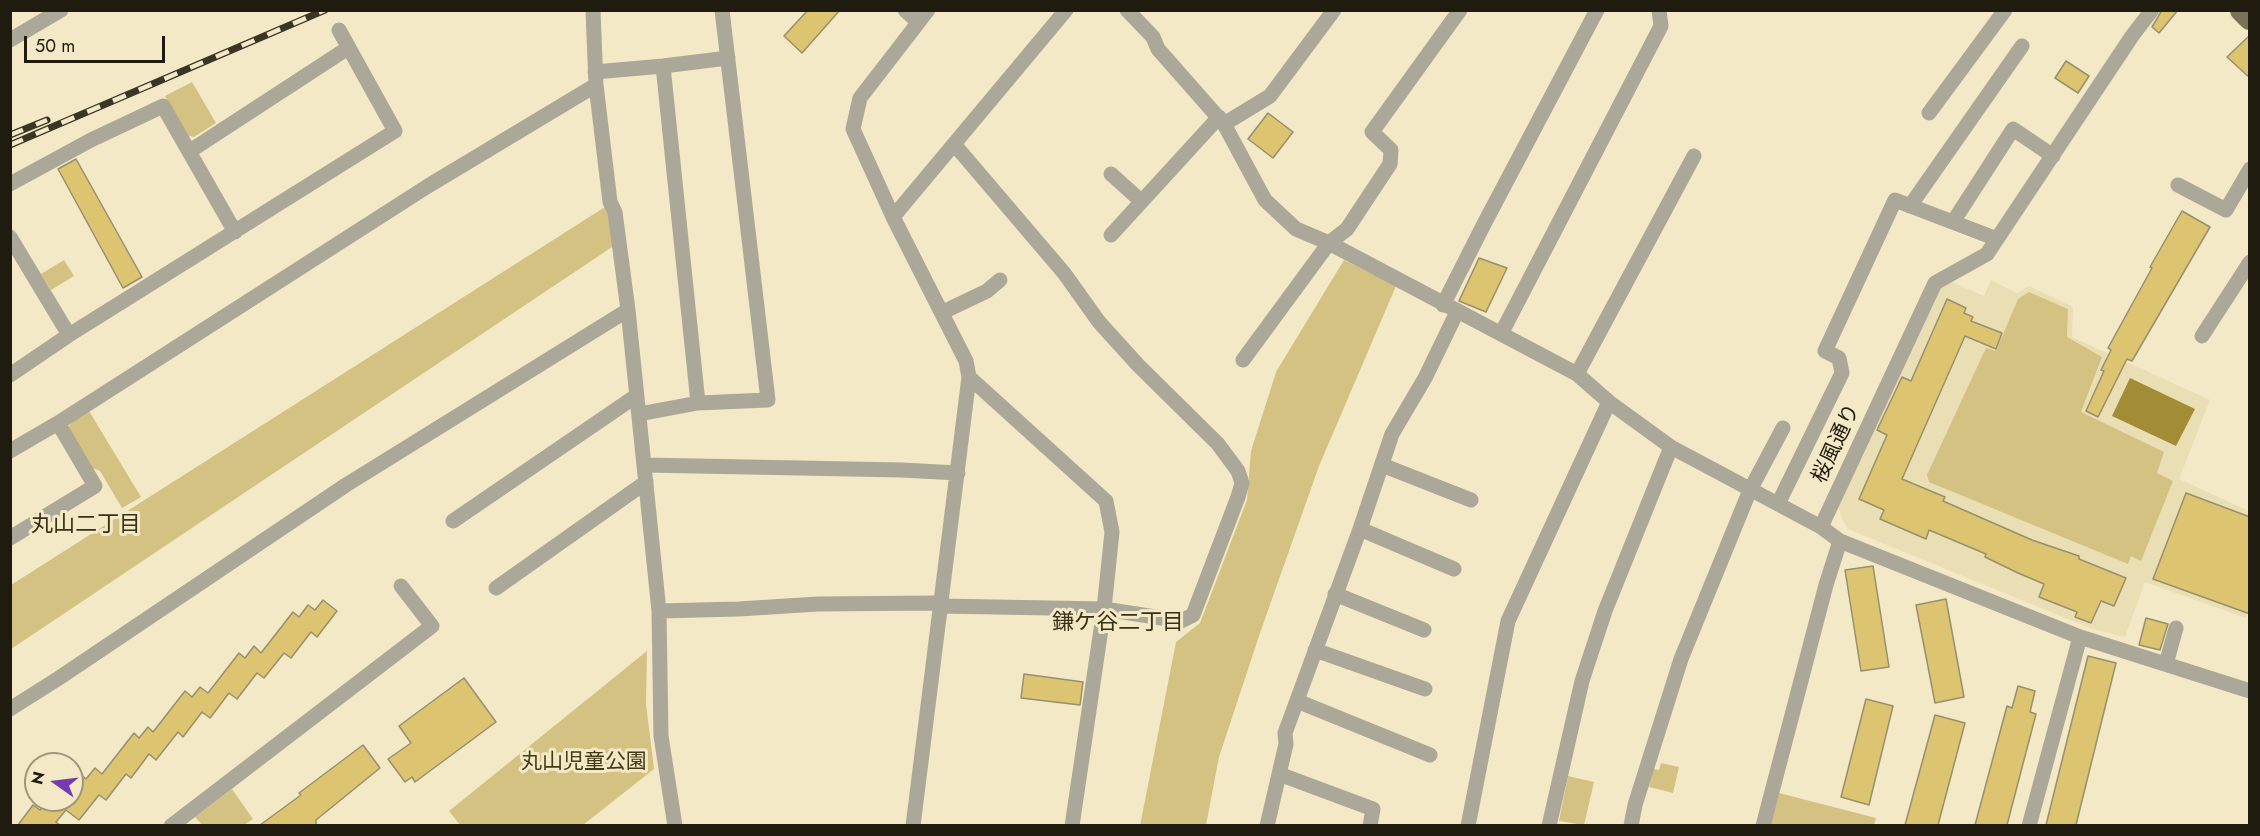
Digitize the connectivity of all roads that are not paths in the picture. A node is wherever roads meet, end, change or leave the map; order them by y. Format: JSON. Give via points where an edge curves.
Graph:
{"nodes":[{"id":1,"x":62,"y":10,"type":"edge"},
{"id":2,"x":593,"y":10,"type":"edge"},
{"id":3,"x":722,"y":10,"type":"edge"},
{"id":4,"x":905,"y":10,"type":"edge"},
{"id":5,"x":1066,"y":10,"type":"edge"},
{"id":6,"x":1334,"y":10,"type":"edge"},
{"id":7,"x":1460,"y":10,"type":"edge"},
{"id":8,"x":1597,"y":10,"type":"edge"},
{"id":9,"x":1659,"y":10,"type":"edge"},
{"id":10,"x":2005,"y":10,"type":"edge"},
{"id":11,"x":2152,"y":10,"type":"edge"},
{"id":12,"x":2242,"y":10,"type":"edge"},
{"id":13,"x":1128,"y":11,"type":"edge"},
{"id":14,"x":923,"y":16,"type":"edge"},
{"id":15,"x":2250,"y":18,"type":"edge"},
{"id":16,"x":339,"y":30,"type":"dead end"},
{"id":17,"x":10,"y":40,"type":"edge"},
{"id":18,"x":2022,"y":46,"type":"dead end"},
{"id":19,"x":348,"y":48,"type":"junction"},
{"id":20,"x":728,"y":58,"type":"junction"},
{"id":21,"x":663,"y":66,"type":"junction"},
{"id":22,"x":596,"y":78,"type":"junction"},
{"id":23,"x":1929,"y":113,"type":"dead end"},
{"id":24,"x":1222,"y":121,"type":"junction"},
{"id":25,"x":954,"y":144,"type":"junction"},
{"id":26,"x":190,"y":151,"type":"junction"},
{"id":27,"x":1694,"y":156,"type":"dead end"},
{"id":28,"x":2053,"y":156,"type":"junction"},
{"id":29,"x":2250,"y":169,"type":"edge"},
{"id":30,"x":1111,"y":174,"type":"dead end"},
{"id":31,"x":10,"y":184,"type":"edge"},
{"id":32,"x":2178,"y":185,"type":"dead end"},
{"id":33,"x":1141,"y":201,"type":"junction"},
{"id":34,"x":1910,"y":206,"type":"junction"},
{"id":35,"x":893,"y":217,"type":"junction"},
{"id":36,"x":1953,"y":222,"type":"junction"},
{"id":37,"x":235,"y":232,"type":"junction"},
{"id":38,"x":1111,"y":235,"type":"dead end"},
{"id":39,"x":10,"y":237,"type":"edge"},
{"id":40,"x":1997,"y":239,"type":"junction"},
{"id":41,"x":1329,"y":243,"type":"junction"},
{"id":42,"x":2250,"y":262,"type":"edge"},
{"id":43,"x":1000,"y":280,"type":"dead end"},
{"id":44,"x":1450,"y":309,"type":"junction"},
{"id":45,"x":628,"y":310,"type":"junction"},
{"id":46,"x":943,"y":312,"type":"junction"},
{"id":47,"x":1501,"y":334,"type":"junction"},
{"id":48,"x":69,"y":335,"type":"junction"},
{"id":49,"x":2202,"y":336,"type":"dead end"},
{"id":50,"x":1243,"y":360,"type":"dead end"},
{"id":51,"x":1577,"y":374,"type":"junction"},
{"id":52,"x":10,"y":375,"type":"edge"},
{"id":53,"x":969,"y":378,"type":"junction"},
{"id":54,"x":636,"y":396,"type":"junction"},
{"id":55,"x":1609,"y":402,"type":"junction"},
{"id":56,"x":698,"y":403,"type":"junction"},
{"id":57,"x":639,"y":414,"type":"junction"},
{"id":58,"x":58,"y":423,"type":"junction"},
{"id":59,"x":1783,"y":428,"type":"dead end"},
{"id":60,"x":1671,"y":447,"type":"junction"},
{"id":61,"x":10,"y":451,"type":"edge"},
{"id":62,"x":644,"y":465,"type":"junction"},
{"id":63,"x":1382,"y":465,"type":"junction"},
{"id":64,"x":1247,"y":466,"type":"dead end"},
{"id":65,"x":958,"y":473,"type":"junction"},
{"id":66,"x":646,"y":482,"type":"junction"},
{"id":67,"x":1242,"y":483,"type":"junction"},
{"id":68,"x":1750,"y":490,"type":"junction"},
{"id":69,"x":1471,"y":500,"type":"dead end"},
{"id":70,"x":1778,"y":504,"type":"junction"},
{"id":71,"x":453,"y":522,"type":"dead end"},
{"id":72,"x":1821,"y":526,"type":"junction"},
{"id":73,"x":1360,"y":529,"type":"junction"},
{"id":74,"x":10,"y":538,"type":"edge"},
{"id":75,"x":1840,"y":541,"type":"junction"},
{"id":76,"x":1454,"y":569,"type":"dead end"},
{"id":77,"x":400,"y":586,"type":"dead end"},
{"id":78,"x":496,"y":588,"type":"dead end"},
{"id":79,"x":1335,"y":594,"type":"junction"},
{"id":80,"x":941,"y":606,"type":"junction"},
{"id":81,"x":1104,"y":609,"type":"junction"},
{"id":82,"x":659,"y":610,"type":"junction"},
{"id":83,"x":2176,"y":628,"type":"dead end"},
{"id":84,"x":1424,"y":630,"type":"dead end"},
{"id":85,"x":2080,"y":637,"type":"junction"},
{"id":86,"x":1315,"y":650,"type":"junction"},
{"id":87,"x":2166,"y":664,"type":"junction"},
{"id":88,"x":1425,"y":689,"type":"dead end"},
{"id":89,"x":2250,"y":691,"type":"edge"},
{"id":90,"x":1297,"y":701,"type":"junction"},
{"id":91,"x":10,"y":708,"type":"edge"},
{"id":92,"x":1430,"y":755,"type":"dead end"},
{"id":93,"x":1279,"y":774,"type":"junction"},
{"id":94,"x":171,"y":825,"type":"edge"},
{"id":95,"x":675,"y":825,"type":"edge"},
{"id":96,"x":913,"y":825,"type":"edge"},
{"id":97,"x":1072,"y":825,"type":"edge"},
{"id":98,"x":1268,"y":825,"type":"edge"},
{"id":99,"x":1370,"y":825,"type":"edge"},
{"id":100,"x":1468,"y":825,"type":"edge"},
{"id":101,"x":1549,"y":825,"type":"edge"},
{"id":102,"x":1631,"y":825,"type":"edge"},
{"id":103,"x":1762,"y":825,"type":"edge"},
{"id":104,"x":2029,"y":825,"type":"edge"}],
"edges":[{"from":1,"to":17,"type":"street"},
{"from":2,"to":22,"type":"street"},
{"from":3,"to":20,"type":"street"},
{"from":4,"to":14,"type":"street"},
{"from":5,"to":25,"type":"street"},
{"from":6,"to":24,"type":"street","via":[[1270,96]]},
{"from":7,"to":41,"type":"street","via":[[1372,132],[1391,150],[1390,164],[1347,229]]},
{"from":8,"to":44,"type":"street","via":[[1484,224]]},
{"from":9,"to":47,"type":"street","via":[[1660,26]]},
{"from":10,"to":23,"type":"street"},
{"from":11,"to":28,"type":"street","name":"桜風通り"},
{"from":12,"to":15,"type":"main road"},
{"from":13,"to":24,"type":"street"},
{"from":14,"to":35,"type":"street","via":[[860,98],[853,129]]},
{"from":16,"to":19,"type":"street"},
{"from":18,"to":34,"type":"street"},
{"from":19,"to":26,"type":"street"},
{"from":19,"to":37,"type":"street","via":[[395,131]]},
{"from":20,"to":21,"type":"street"},
{"from":20,"to":56,"type":"street","via":[[768,400]]},
{"from":21,"to":22,"type":"street"},
{"from":21,"to":56,"type":"street"},
{"from":22,"to":45,"type":"street","via":[[610,202],[615,212]]},
{"from":22,"to":58,"type":"street"},
{"from":24,"to":33,"type":"street"},
{"from":24,"to":41,"type":"street","via":[[1265,200],[1296,230]]},
{"from":25,"to":35,"type":"street"},
{"from":25,"to":67,"type":"street","via":[[1064,273],[1099,322],[1218,444]]},
{"from":26,"to":31,"type":"street","via":[[163,106]]},
{"from":26,"to":37,"type":"street"},
{"from":27,"to":51,"type":"street"},
{"from":28,"to":36,"type":"street","via":[[2013,129]]},
{"from":28,"to":40,"type":"street","name":"桜風通り"},
{"from":29,"to":32,"type":"street","via":[[2226,210]]},
{"from":30,"to":33,"type":"street"},
{"from":33,"to":38,"type":"street"},
{"from":34,"to":36,"type":"street"},
{"from":34,"to":70,"type":"street","via":[[1895,200],[1825,351],[1839,358],[1842,373]]},
{"from":35,"to":46,"type":"street"},
{"from":36,"to":40,"type":"street"},
{"from":37,"to":48,"type":"street"},
{"from":39,"to":48,"type":"street"},
{"from":40,"to":72,"type":"street","name":"桜風通り","via":[[1987,254],[1935,283]]},
{"from":41,"to":44,"type":"street"},
{"from":41,"to":50,"type":"street"},
{"from":42,"to":49,"type":"street"},
{"from":43,"to":46,"type":"street","via":[[987,291]]},
{"from":44,"to":47,"type":"street"},
{"from":44,"to":63,"type":"street","via":[[1425,378],[1392,434]]},
{"from":45,"to":54,"type":"street"},
{"from":45,"to":91,"type":"street","via":[[346,485]]},
{"from":46,"to":53,"type":"street","via":[[966,361]]},
{"from":47,"to":51,"type":"street"},
{"from":48,"to":52,"type":"street"},
{"from":51,"to":55,"type":"street"},
{"from":53,"to":65,"type":"street"},
{"from":53,"to":81,"type":"street","via":[[1106,501],[1112,532]]},
{"from":54,"to":57,"type":"street"},
{"from":54,"to":71,"type":"street"},
{"from":55,"to":60,"type":"street"},
{"from":55,"to":100,"type":"street","via":[[1508,621]]},
{"from":56,"to":57,"type":"street"},
{"from":57,"to":62,"type":"street"},
{"from":58,"to":61,"type":"street"},
{"from":58,"to":74,"type":"street","via":[[95,486]]},
{"from":59,"to":68,"type":"street"},
{"from":60,"to":68,"type":"street"},
{"from":60,"to":101,"type":"street","via":[[1605,611],[1582,681]]},
{"from":62,"to":65,"type":"street"},
{"from":62,"to":66,"type":"street"},
{"from":63,"to":69,"type":"street"},
{"from":63,"to":73,"type":"street"},
{"from":64,"to":67,"type":"street"},
{"from":65,"to":80,"type":"street"},
{"from":66,"to":78,"type":"street"},
{"from":66,"to":82,"type":"street"},
{"from":67,"to":81,"type":"street","via":[[1193,615],[1181,621]]},
{"from":68,"to":70,"type":"street"},
{"from":68,"to":102,"type":"street","via":[[1681,659]]},
{"from":70,"to":72,"type":"street"},
{"from":72,"to":75,"type":"street"},
{"from":73,"to":76,"type":"street"},
{"from":73,"to":79,"type":"street"},
{"from":75,"to":85,"type":"street"},
{"from":75,"to":103,"type":"street"},
{"from":77,"to":94,"type":"street","via":[[432,626]]},
{"from":79,"to":84,"type":"street"},
{"from":79,"to":86,"type":"street"},
{"from":80,"to":81,"type":"street"},
{"from":80,"to":82,"type":"street","via":[[818,604]]},
{"from":80,"to":96,"type":"street"},
{"from":81,"to":97,"type":"street"},
{"from":82,"to":95,"type":"street","via":[[661,736]]},
{"from":83,"to":87,"type":"street"},
{"from":85,"to":87,"type":"street"},
{"from":85,"to":104,"type":"street"},
{"from":86,"to":88,"type":"street"},
{"from":86,"to":90,"type":"street"},
{"from":87,"to":89,"type":"street"},
{"from":90,"to":92,"type":"street"},
{"from":90,"to":93,"type":"street","via":[[1285,733]]},
{"from":93,"to":98,"type":"street"},
{"from":93,"to":99,"type":"street","via":[[1373,809]]}]}
